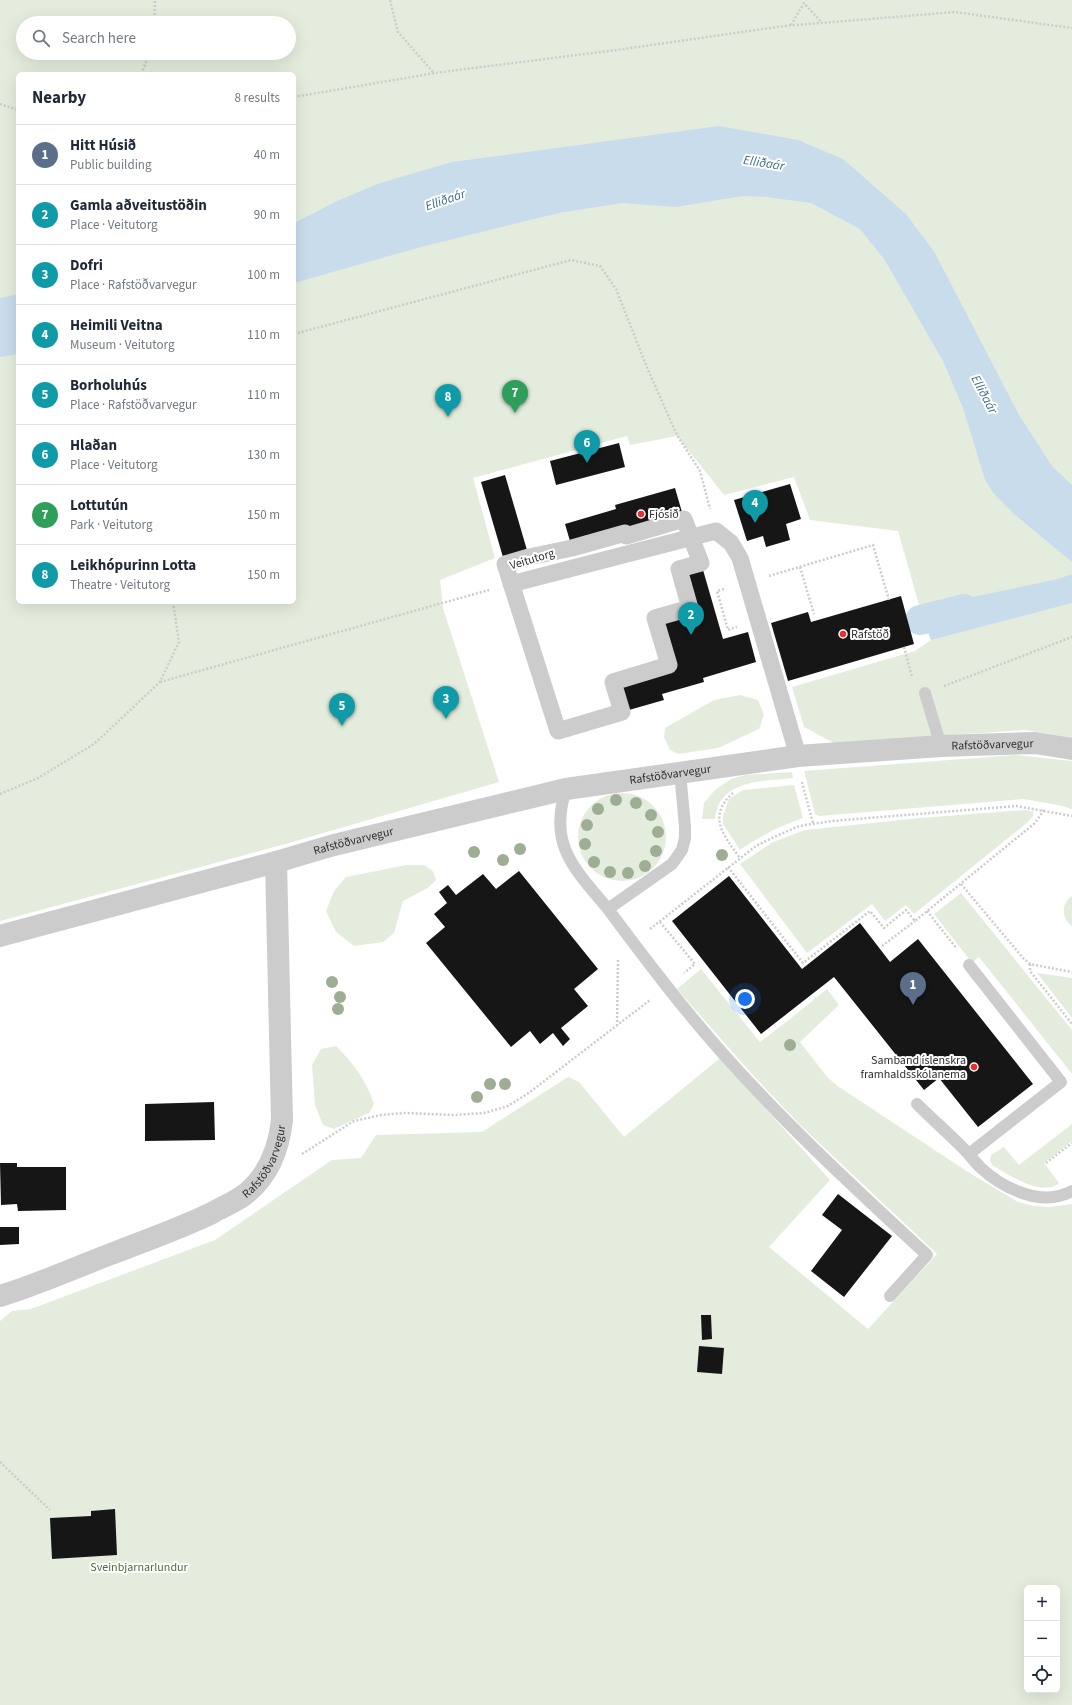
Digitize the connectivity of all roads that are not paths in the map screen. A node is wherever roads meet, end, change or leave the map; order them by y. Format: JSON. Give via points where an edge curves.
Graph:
{"nodes":[{"id":1,"x":691,"y":537,"type":"junction"},
{"id":2,"x":925,"y":693,"type":"road end"},
{"id":3,"x":941,"y":746,"type":"junction"},
{"id":4,"x":1072,"y":750,"type":"edge"},
{"id":5,"x":798,"y":756,"type":"junction"},
{"id":6,"x":680,"y":772,"type":"junction"},
{"id":7,"x":566,"y":788,"type":"junction"},
{"id":8,"x":276,"y":862,"type":"junction"},
{"id":9,"x":608,"y":909,"type":"junction"},
{"id":10,"x":0,"y":936,"type":"edge"},
{"id":11,"x":969,"y":965,"type":"road end"},
{"id":12,"x":917,"y":1104,"type":"dead end"},
{"id":13,"x":969,"y":1154,"type":"junction"},
{"id":14,"x":1072,"y":1191,"type":"edge"},
{"id":15,"x":0,"y":1296,"type":"edge"},
{"id":16,"x":890,"y":1296,"type":"dead end"}],
"edges":[{"from":1,"to":1,"type":"street","name":"Veitutorg","via":[[511,584],[558,731],[622,712],[613,682],[669,666],[655,618],[690,608],[679,569],[701,563]]},
{"from":1,"to":5,"type":"street","via":[[716,531],[731,543],[740,558]]},
{"from":2,"to":3,"type":"lane"},
{"from":3,"to":4,"type":"street","name":"Rafstöðvarvegur","via":[[1035,743]]},
{"from":3,"to":5,"type":"street","name":"Rafstöðvarvegur"},
{"from":5,"to":6,"type":"street","name":"Rafstöðvarvegur"},
{"from":6,"to":7,"type":"street","name":"Rafstöðvarvegur"},
{"from":6,"to":9,"type":"lane","via":[[685,827],[682,850],[672,864]]},
{"from":7,"to":8,"type":"street","name":"Rafstöðvarvegur","via":[[334,845]]},
{"from":7,"to":9,"type":"lane","via":[[561,804],[560,821],[566,853],[580,876]]},
{"from":8,"to":10,"type":"street","name":"Rafstöðvarvegur"},
{"from":8,"to":15,"type":"street","name":"Rafstöðvarvegur","via":[[282,1120],[276,1151],[270,1165],[248,1192],[190,1223]]},
{"from":9,"to":16,"type":"lane","via":[[667,987],[741,1073],[836,1171],[927,1255]]},
{"from":11,"to":13,"type":"lane","via":[[1061,1082]]},
{"from":12,"to":13,"type":"lane"},
{"from":13,"to":14,"type":"lane","via":[[997,1181],[1020,1192],[1035,1197],[1052,1198]]}]}
